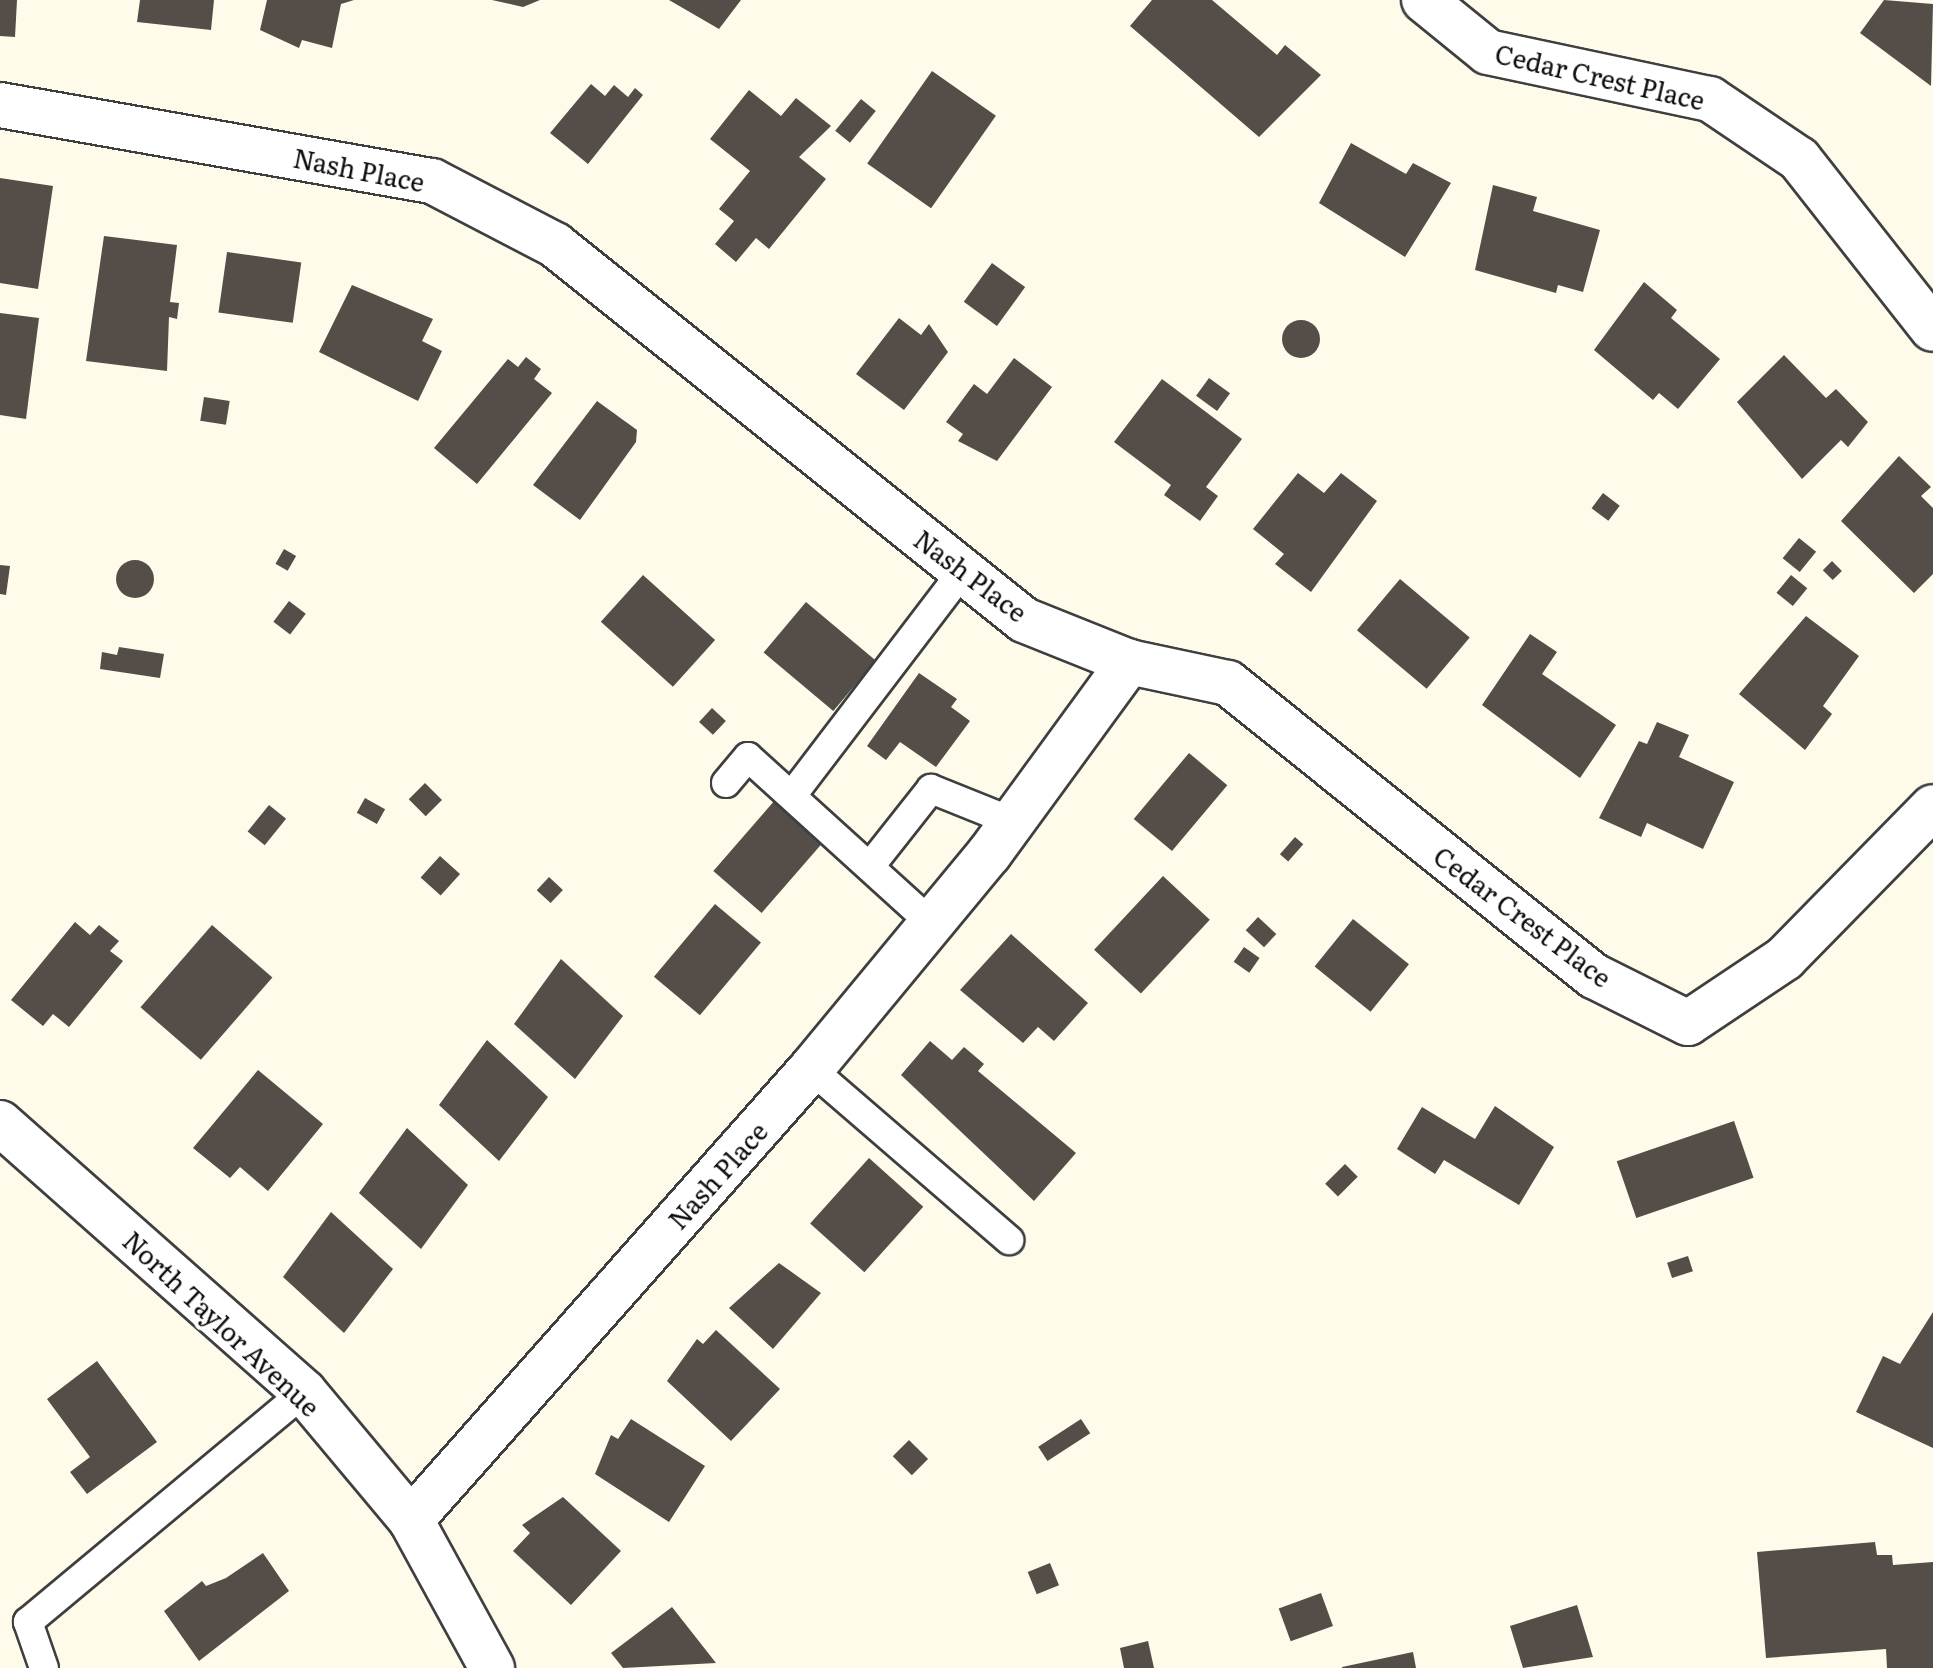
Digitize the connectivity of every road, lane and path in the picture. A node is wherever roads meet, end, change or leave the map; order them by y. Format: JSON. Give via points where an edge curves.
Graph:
{"nodes":[{"id":1,"x":1424,"y":0,"type":"edge"},
{"id":2,"x":0,"y":105,"type":"edge"},
{"id":3,"x":1933,"y":329,"type":"edge"},
{"id":4,"x":963,"y":571,"type":"junction"},
{"id":5,"x":1129,"y":662,"type":"junction"},
{"id":6,"x":726,"y":783,"type":"dead end"},
{"id":7,"x":793,"y":794,"type":"junction"},
{"id":8,"x":1933,"y":807,"type":"edge"},
{"id":9,"x":1013,"y":822,"type":"junction"},
{"id":10,"x":871,"y":865,"type":"junction"},
{"id":11,"x":932,"y":924,"type":"junction"},
{"id":12,"x":811,"y":1069,"type":"junction"},
{"id":13,"x":0,"y":1123,"type":"edge"},
{"id":14,"x":1009,"y":1240,"type":"dead end"},
{"id":15,"x":304,"y":1392,"type":"junction"},
{"id":16,"x":411,"y":1520,"type":"junction"},
{"id":17,"x":44,"y":1668,"type":"edge"},
{"id":18,"x":492,"y":1668,"type":"edge"}],
"edges":[{"from":1,"to":3,"type":"street","name":"Cedar Crest Place","via":[[1488,52],[1710,99],[1799,159]]},
{"from":2,"to":4,"type":"street","name":"Nash Place","via":[[432,181],[555,245]]},
{"from":4,"to":5,"type":"street","name":"Nash Place","via":[[1024,620]]},
{"from":4,"to":7,"type":"lane"},
{"from":5,"to":8,"type":"street","name":"Cedar Crest Place","via":[[1228,683],[1594,976],[1688,1023],[1785,958]]},
{"from":5,"to":9,"type":"street","name":"Nash Place"},
{"from":6,"to":7,"type":"lane","via":[[748,757]]},
{"from":7,"to":10,"type":"lane"},
{"from":9,"to":10,"type":"lane","via":[[931,789]]},
{"from":9,"to":11,"type":"street","name":"Nash Place"},
{"from":10,"to":11,"type":"lane"},
{"from":11,"to":12,"type":"street","name":"Nash Place"},
{"from":12,"to":14,"type":"lane"},
{"from":12,"to":16,"type":"street","name":"Nash Place"},
{"from":13,"to":15,"type":"street","name":"North Taylor Avenue"},
{"from":15,"to":16,"type":"street","name":"North Taylor Avenue"},
{"from":15,"to":17,"type":"lane","via":[[28,1622]]},
{"from":16,"to":18,"type":"street","name":"North Taylor Avenue"}]}
